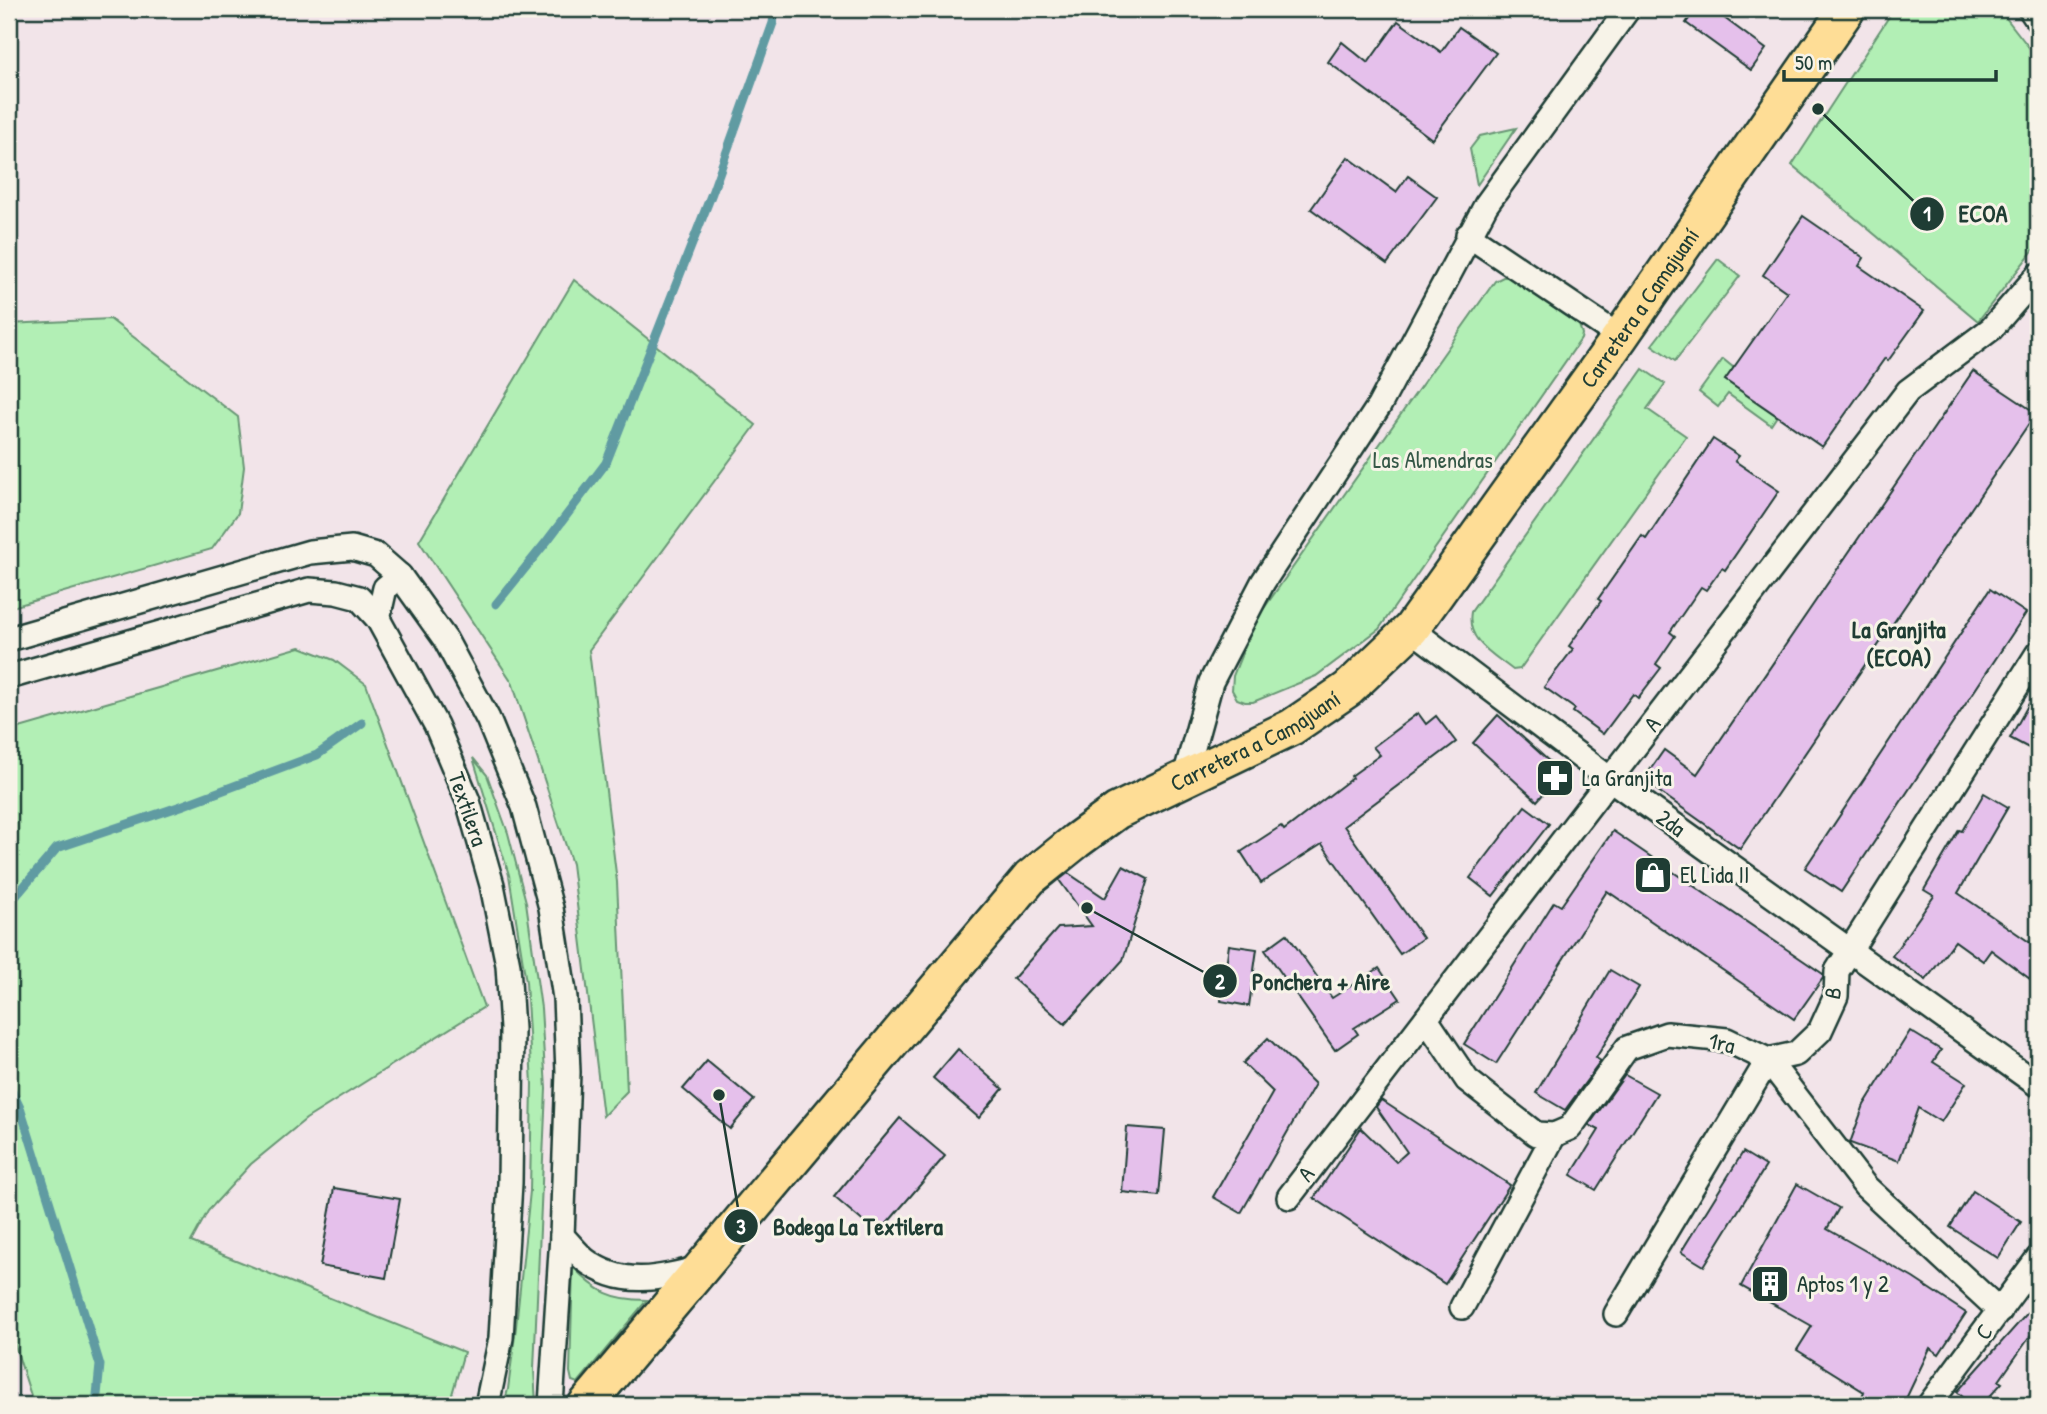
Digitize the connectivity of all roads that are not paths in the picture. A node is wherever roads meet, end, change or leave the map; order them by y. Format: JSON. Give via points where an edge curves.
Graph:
{"nodes":[{"id":1,"x":1628,"y":9,"type":"edge"},
{"id":2,"x":1847,"y":9,"type":"edge"},
{"id":3,"x":2030,"y":9,"type":"edge"},
{"id":4,"x":2038,"y":22,"type":"edge"},
{"id":5,"x":1468,"y":235,"type":"junction"},
{"id":6,"x":2038,"y":275,"type":"edge"},
{"id":7,"x":1620,"y":337,"type":"junction"},
{"id":8,"x":310,"y":552,"type":"junction"},
{"id":9,"x":400,"y":576,"type":"junction"},
{"id":10,"x":309,"y":590,"type":"junction"},
{"id":11,"x":378,"y":619,"type":"junction"},
{"id":12,"x":1410,"y":629,"type":"junction"},
{"id":13,"x":9,"y":639,"type":"edge"},
{"id":14,"x":2038,"y":653,"type":"edge"},
{"id":15,"x":9,"y":677,"type":"edge"},
{"id":16,"x":1610,"y":779,"type":"junction"},
{"id":17,"x":1184,"y":780,"type":"junction"},
{"id":18,"x":1850,"y":952,"type":"junction"},
{"id":19,"x":1426,"y":1019,"type":"junction"},
{"id":20,"x":1768,"y":1060,"type":"junction"},
{"id":21,"x":2038,"y":1085,"type":"edge"},
{"id":22,"x":1554,"y":1135,"type":"junction"},
{"id":23,"x":1289,"y":1197,"type":"dead end"},
{"id":24,"x":562,"y":1236,"type":"junction"},
{"id":25,"x":2038,"y":1258,"type":"edge"},
{"id":26,"x":703,"y":1267,"type":"junction"},
{"id":27,"x":1462,"y":1307,"type":"dead end"},
{"id":28,"x":2000,"y":1311,"type":"junction"},
{"id":29,"x":1616,"y":1314,"type":"dead end"},
{"id":30,"x":487,"y":1405,"type":"edge"},
{"id":31,"x":551,"y":1405,"type":"edge"},
{"id":32,"x":586,"y":1405,"type":"edge"},
{"id":33,"x":1929,"y":1405,"type":"edge"}],
"edges":[{"from":1,"to":5,"type":"street"},
{"from":2,"to":7,"type":"main road","name":"Carretera a Camajuaní"},
{"from":3,"to":4,"type":"street"},
{"from":5,"to":7,"type":"street"},
{"from":5,"to":17,"type":"street","via":[[1379,405],[1263,582],[1211,682]]},
{"from":6,"to":16,"type":"street","name":"A","via":[[1991,329],[1908,390]]},
{"from":7,"to":12,"type":"main road","name":"Carretera a Camajuaní"},
{"from":8,"to":9,"type":"street","via":[[352,548],[376,555]]},
{"from":8,"to":10,"type":"street","via":[[316,573]]},
{"from":8,"to":13,"type":"street"},
{"from":9,"to":11,"type":"street","via":[[385,588]]},
{"from":9,"to":24,"type":"street","via":[[445,639],[488,719],[524,807],[551,908],[565,998],[568,1072]]},
{"from":10,"to":11,"type":"street","name":"Textilera","via":[[359,598]]},
{"from":10,"to":15,"type":"street","name":"Textilera"},
{"from":11,"to":30,"type":"street","name":"Textilera","via":[[436,725],[468,801],[508,965],[510,1184],[501,1338]]},
{"from":12,"to":16,"type":"street","name":"2da"},
{"from":12,"to":17,"type":"main road","name":"Carretera a Camajuaní","via":[[1349,689],[1292,727]]},
{"from":14,"to":18,"type":"street","name":"B"},
{"from":16,"to":18,"type":"street","name":"2da"},
{"from":16,"to":19,"type":"street","name":"A"},
{"from":17,"to":26,"type":"main road","name":"Carretera a Camajuaní","via":[[1117,811],[1030,878]]},
{"from":18,"to":20,"type":"street","name":"B","via":[[1837,971],[1836,996],[1820,1031],[1796,1054]]},
{"from":18,"to":21,"type":"street","name":"2da"},
{"from":19,"to":22,"type":"street","via":[[1467,1080],[1536,1134]]},
{"from":19,"to":23,"type":"street","name":"A"},
{"from":20,"to":22,"type":"street","name":"1ra","via":[[1727,1040],[1667,1034],[1627,1048],[1570,1128]]},
{"from":20,"to":28,"type":"street","name":"1ra","via":[[1865,1186]]},
{"from":20,"to":29,"type":"street"},
{"from":22,"to":27,"type":"street"},
{"from":24,"to":26,"type":"street","via":[[583,1259],[603,1272],[627,1279],[664,1277]]},
{"from":24,"to":31,"type":"street"},
{"from":25,"to":28,"type":"street","name":"C"},
{"from":26,"to":32,"type":"main road","name":"Carretera a Camajuaní"},
{"from":28,"to":33,"type":"street","name":"C"}]}
